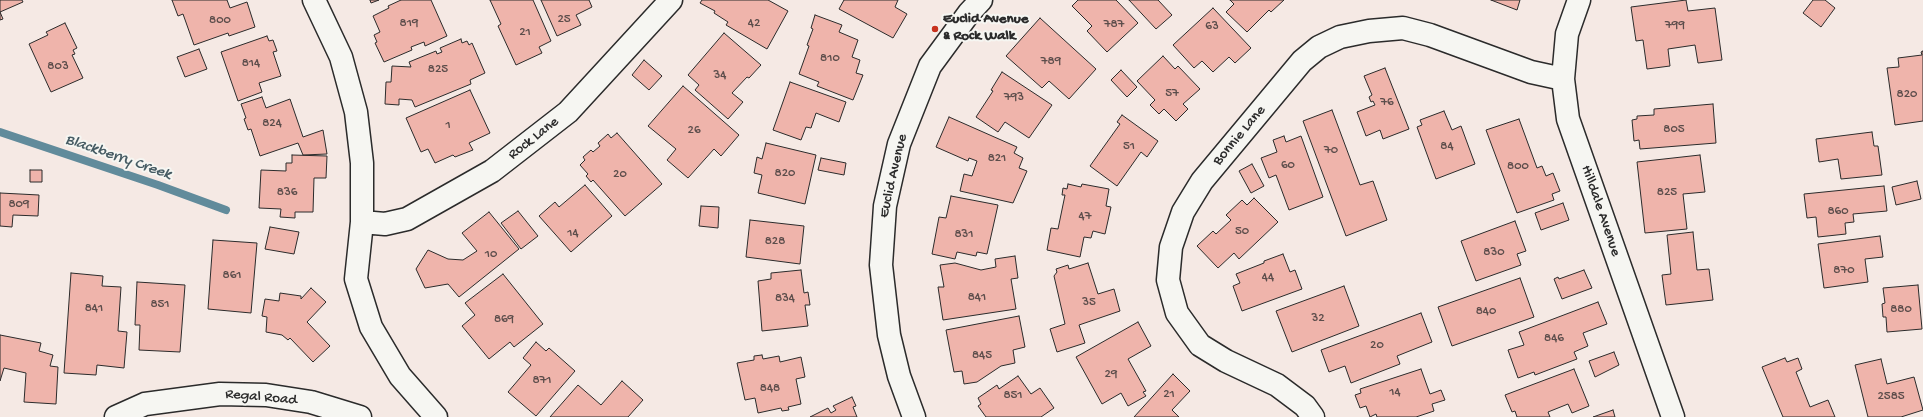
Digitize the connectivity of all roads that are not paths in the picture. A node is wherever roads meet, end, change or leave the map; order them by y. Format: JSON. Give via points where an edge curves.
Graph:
{"nodes":[{"id":1,"x":314,"y":0,"type":"edge"},
{"id":2,"x":671,"y":0,"type":"edge"},
{"id":3,"x":981,"y":0,"type":"edge"},
{"id":4,"x":1579,"y":0,"type":"edge"},
{"id":5,"x":1563,"y":79,"type":"junction"},
{"id":6,"x":362,"y":222,"type":"junction"},
{"id":7,"x":116,"y":417,"type":"edge"},
{"id":8,"x":360,"y":417,"type":"edge"},
{"id":9,"x":436,"y":417,"type":"edge"},
{"id":10,"x":914,"y":417,"type":"edge"},
{"id":11,"x":1313,"y":417,"type":"edge"},
{"id":12,"x":1673,"y":417,"type":"edge"}],
"edges":[{"from":1,"to":6,"type":"street","via":[[341,57],[356,112],[362,163]]},
{"from":2,"to":6,"type":"street","name":"Rock Lane","via":[[568,112],[492,171],[407,219],[385,224]]},
{"from":3,"to":10,"type":"street","name":"Euclid Avenue","via":[[968,13],[930,66],[899,144],[885,206],[881,264],[889,335],[899,376]]},
{"from":4,"to":5,"type":"street","name":"Hilldale Avenue","via":[[1567,34]]},
{"from":5,"to":11,"type":"street","name":"Bonnie Lane","via":[[1531,72],[1430,35],[1403,28],[1340,37],[1319,47],[1302,61],[1202,181],[1183,212],[1171,247],[1168,280],[1177,313],[1200,345],[1226,361],[1277,385],[1305,406]]},
{"from":5,"to":12,"type":"street","name":"Hilldale Avenue","via":[[1568,119]]},
{"from":6,"to":9,"type":"street","via":[[356,279],[371,327],[400,376]]},
{"from":7,"to":8,"type":"street","name":"Regal Road","via":[[144,404],[220,394],[266,395],[311,402]]}]}
